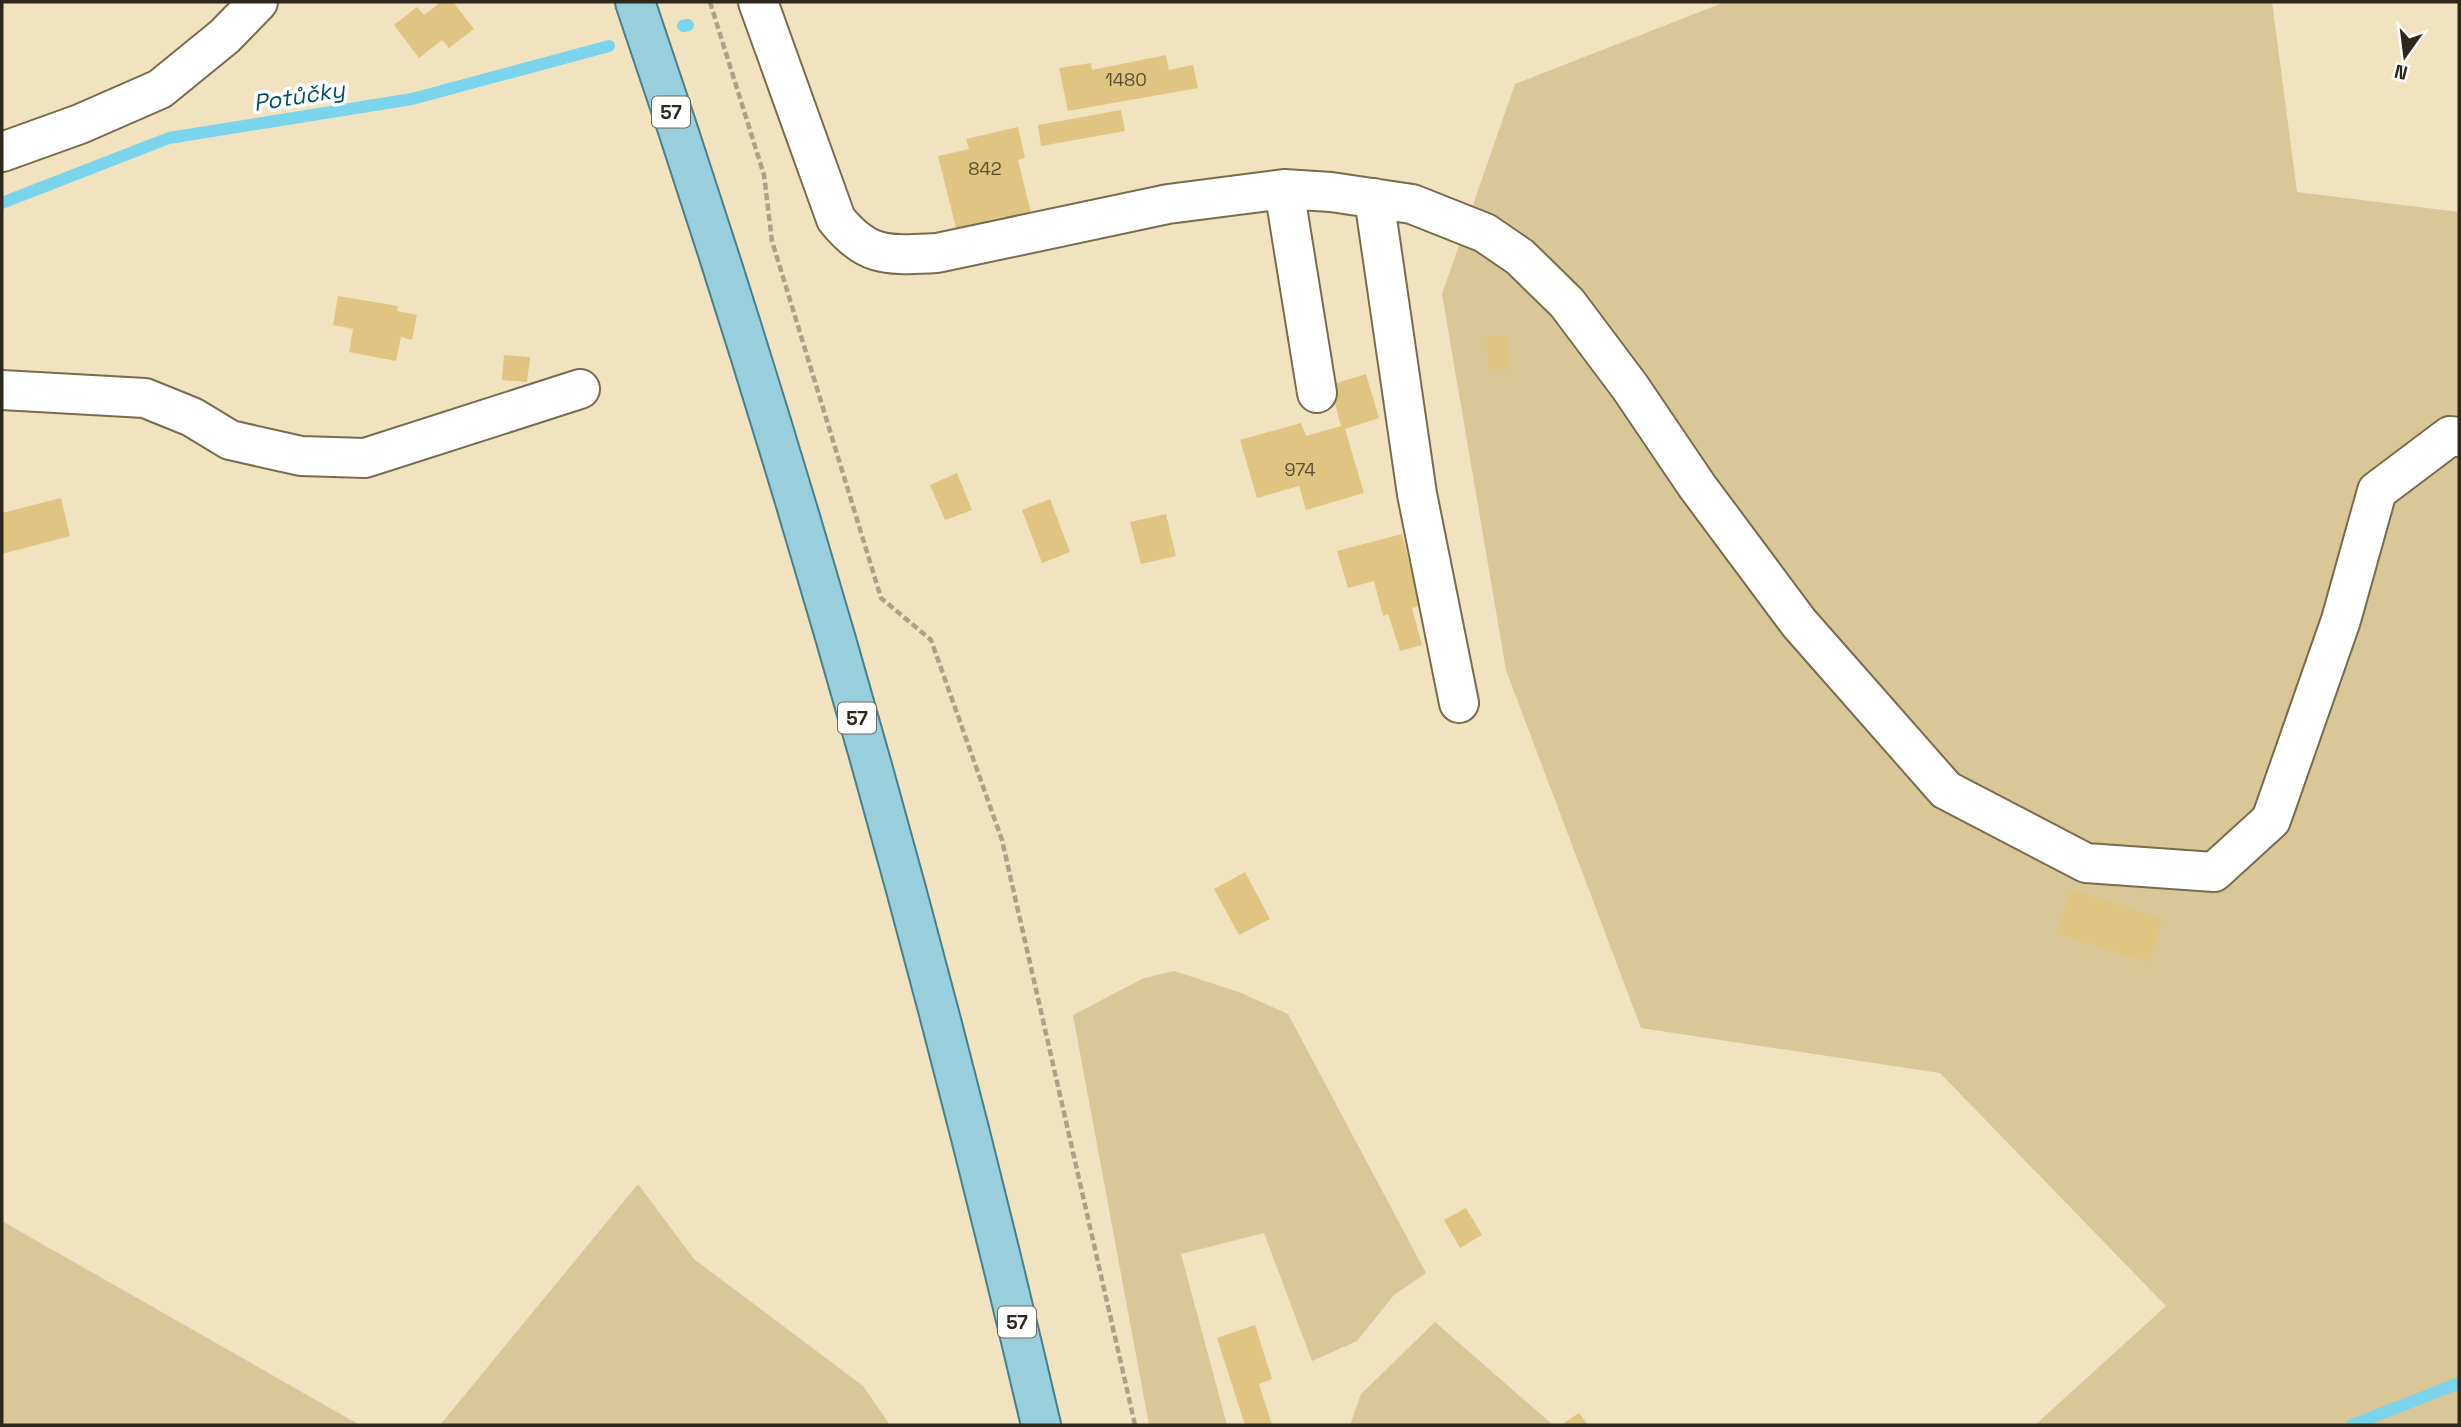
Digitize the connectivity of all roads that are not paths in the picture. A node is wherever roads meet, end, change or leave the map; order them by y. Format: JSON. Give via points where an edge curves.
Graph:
{"nodes":[{"id":1,"x":258,"y":2,"type":"edge"},
{"id":2,"x":635,"y":2,"type":"edge"},
{"id":3,"x":758,"y":2,"type":"edge"},
{"id":4,"x":2,"y":152,"type":"edge"},
{"id":5,"x":1284,"y":189,"type":"junction"},
{"id":6,"x":1374,"y":198,"type":"junction"},
{"id":7,"x":580,"y":389,"type":"dead end"},
{"id":8,"x":2,"y":390,"type":"edge"},
{"id":9,"x":1317,"y":393,"type":"dead end"},
{"id":10,"x":2459,"y":437,"type":"edge"},
{"id":11,"x":1459,"y":703,"type":"dead end"},
{"id":12,"x":1041,"y":1425,"type":"edge"}],
"edges":[{"from":1,"to":4,"type":"street","via":[[225,36],[160,89]]},
{"from":2,"to":12,"type":"main road","number":"57","via":[[828,613],[992,1219]]},
{"from":3,"to":5,"type":"street","via":[[836,219],[853,240],[873,251],[937,253],[1168,204]]},
{"from":5,"to":6,"type":"street"},
{"from":5,"to":9,"type":"street"},
{"from":6,"to":10,"type":"street","via":[[1412,204],[1449,217],[1485,233],[1520,257],[1591,334],[1799,623],[1946,790],[2087,863],[2214,872],[2271,820],[2341,620],[2377,491],[2449,436]]},
{"from":6,"to":11,"type":"street","via":[[1417,494]]},
{"from":7,"to":8,"type":"street","via":[[365,458],[301,456],[230,440],[192,417],[145,398]]}]}
